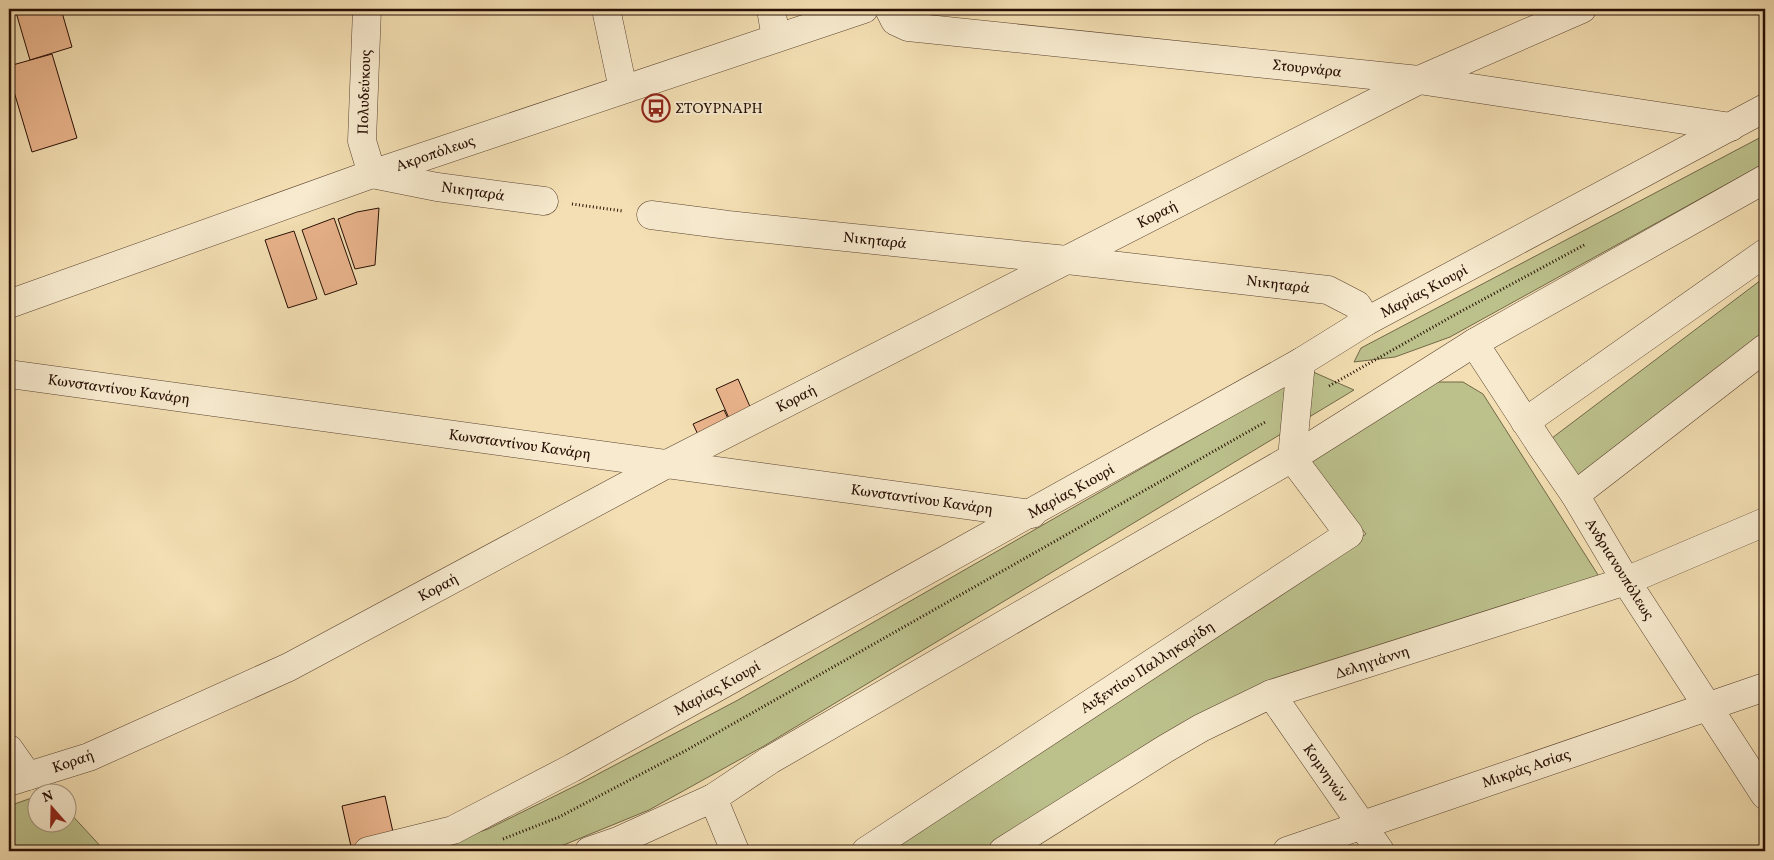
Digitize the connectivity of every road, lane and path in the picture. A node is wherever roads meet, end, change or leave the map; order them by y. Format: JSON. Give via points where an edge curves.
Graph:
{"nodes":[{"id":1,"x":367,"y":9,"type":"edge"},
{"id":2,"x":606,"y":9,"type":"edge"},
{"id":3,"x":771,"y":9,"type":"edge"},
{"id":4,"x":864,"y":9,"type":"edge"},
{"id":5,"x":889,"y":9,"type":"edge"},
{"id":6,"x":1582,"y":9,"type":"edge"},
{"id":7,"x":776,"y":38,"type":"junction"},
{"id":8,"x":1419,"y":80,"type":"junction"},
{"id":9,"x":624,"y":89,"type":"junction"},
{"id":10,"x":1765,"y":108,"type":"edge"},
{"id":11,"x":1731,"y":127,"type":"junction"},
{"id":12,"x":372,"y":174,"type":"junction"},
{"id":13,"x":1765,"y":179,"type":"edge"},
{"id":14,"x":544,"y":201,"type":"joint"},
{"id":15,"x":651,"y":215,"type":"joint"},
{"id":16,"x":1590,"y":242,"type":"dead end"},
{"id":17,"x":1765,"y":253,"type":"edge"},
{"id":18,"x":1067,"y":260,"type":"junction"},
{"id":19,"x":9,"y":304,"type":"edge"},
{"id":20,"x":1368,"y":322,"type":"junction"},
{"id":21,"x":1474,"y":343,"type":"junction"},
{"id":22,"x":1765,"y":348,"type":"edge"},
{"id":23,"x":1301,"y":362,"type":"junction"},
{"id":24,"x":9,"y":374,"type":"edge"},
{"id":25,"x":1298,"y":404,"type":"junction"},
{"id":26,"x":1525,"y":422,"type":"junction"},
{"id":27,"x":1292,"y":458,"type":"junction"},
{"id":28,"x":667,"y":464,"type":"junction"},
{"id":29,"x":1575,"y":495,"type":"junction"},
{"id":30,"x":1032,"y":514,"type":"junction"},
{"id":31,"x":1765,"y":522,"type":"edge"},
{"id":32,"x":1626,"y":580,"type":"junction"},
{"id":33,"x":1765,"y":687,"type":"edge"},
{"id":34,"x":1271,"y":694,"type":"junction"},
{"id":35,"x":1708,"y":706,"type":"junction"},
{"id":36,"x":9,"y":749,"type":"edge"},
{"id":37,"x":18,"y":779,"type":"edge"},
{"id":38,"x":1765,"y":795,"type":"edge"},
{"id":39,"x":713,"y":798,"type":"junction"},
{"id":40,"x":1362,"y":824,"type":"junction"},
{"id":41,"x":502,"y":839,"type":"dead end"},
{"id":42,"x":338,"y":850,"type":"edge"},
{"id":43,"x":322,"y":851,"type":"edge"},
{"id":44,"x":368,"y":851,"type":"edge"},
{"id":45,"x":589,"y":851,"type":"edge"},
{"id":46,"x":734,"y":851,"type":"edge"},
{"id":47,"x":866,"y":851,"type":"edge"},
{"id":48,"x":1003,"y":851,"type":"edge"},
{"id":49,"x":1287,"y":851,"type":"edge"},
{"id":50,"x":1380,"y":851,"type":"edge"}],
"edges":[{"from":1,"to":12,"type":"street","name":"Πολυδεύκους","via":[[362,141]]},
{"from":2,"to":9,"type":"street"},
{"from":3,"to":7,"type":"street"},
{"from":4,"to":7,"type":"street","name":"Ακροπόλεως"},
{"from":5,"to":8,"type":"street","name":"Στουρνάρα","via":[[895,20],[908,27]]},
{"from":6,"to":8,"type":"street","name":"Κοραή"},
{"from":7,"to":9,"type":"street","name":"Ακροπόλεως"},
{"from":8,"to":11,"type":"street","name":"Στουρνάρα"},
{"from":8,"to":18,"type":"street","name":"Κοραή"},
{"from":9,"to":12,"type":"street","name":"Ακροπόλεως"},
{"from":10,"to":11,"type":"street","name":"Μαρίας Κιουρί"},
{"from":11,"to":20,"type":"street","name":"Μαρίας Κιουρί"},
{"from":12,"to":14,"type":"street","name":"Νικηταρά","via":[[437,187]]},
{"from":12,"to":19,"type":"street","name":"Ακροπόλεως"},
{"from":13,"to":21,"type":"street"},
{"from":14,"to":15,"type":"path"},
{"from":15,"to":18,"type":"street","name":"Νικηταρά"},
{"from":16,"to":25,"type":"path"},
{"from":17,"to":26,"type":"street"},
{"from":18,"to":20,"type":"street","name":"Νικηταρά","via":[[1328,290],[1357,305]]},
{"from":18,"to":28,"type":"street","name":"Κοραή"},
{"from":20,"to":23,"type":"street","name":"Μαρίας Κιουρί"},
{"from":21,"to":26,"type":"street","name":"Ανδριανουπόλεως"},
{"from":21,"to":27,"type":"street"},
{"from":22,"to":29,"type":"street"},
{"from":23,"to":25,"type":"street"},
{"from":23,"to":30,"type":"street","name":"Μαρίας Κιουρί"},
{"from":24,"to":28,"type":"street","name":"Κωνσταντίνου Κανάρη"},
{"from":25,"to":27,"type":"street"},
{"from":25,"to":41,"type":"path","via":[[677,755],[559,817]]},
{"from":26,"to":29,"type":"street","name":"Ανδριανουπόλεως"},
{"from":27,"to":39,"type":"street","via":[[770,760]]},
{"from":27,"to":47,"type":"street","name":"Αυξεντίου Παλληκαρίδη","via":[[1349,534]]},
{"from":28,"to":30,"type":"street","name":"Κωνσταντίνου Κανάρη"},
{"from":28,"to":37,"type":"street","name":"Κοραή","via":[[289,667],[89,757]]},
{"from":29,"to":32,"type":"street","name":"Ανδριανουπόλεως"},
{"from":30,"to":44,"type":"street","name":"Μαρίας Κιουρί","via":[[581,763],[453,830]]},
{"from":31,"to":32,"type":"street","name":"Δεληγιάννη"},
{"from":32,"to":34,"type":"street","name":"Δεληγιάννη"},
{"from":32,"to":35,"type":"street","name":"Ανδριανουπόλεως"},
{"from":33,"to":35,"type":"street","name":"Μικράς Ασίας"},
{"from":34,"to":40,"type":"street","name":"Κομνηνών"},
{"from":34,"to":48,"type":"street","name":"Δεληγιάννη","via":[[1165,749]]},
{"from":35,"to":38,"type":"street","name":"Ανδριανουπόλεως"},
{"from":35,"to":40,"type":"street","name":"Μικράς Ασίας"},
{"from":36,"to":37,"type":"street"},
{"from":39,"to":45,"type":"street"},
{"from":39,"to":46,"type":"street"},
{"from":40,"to":49,"type":"street","name":"Μικράς Ασίας"},
{"from":40,"to":50,"type":"street","name":"Κομνηνών"},
{"from":42,"to":43,"type":"path"}]}
